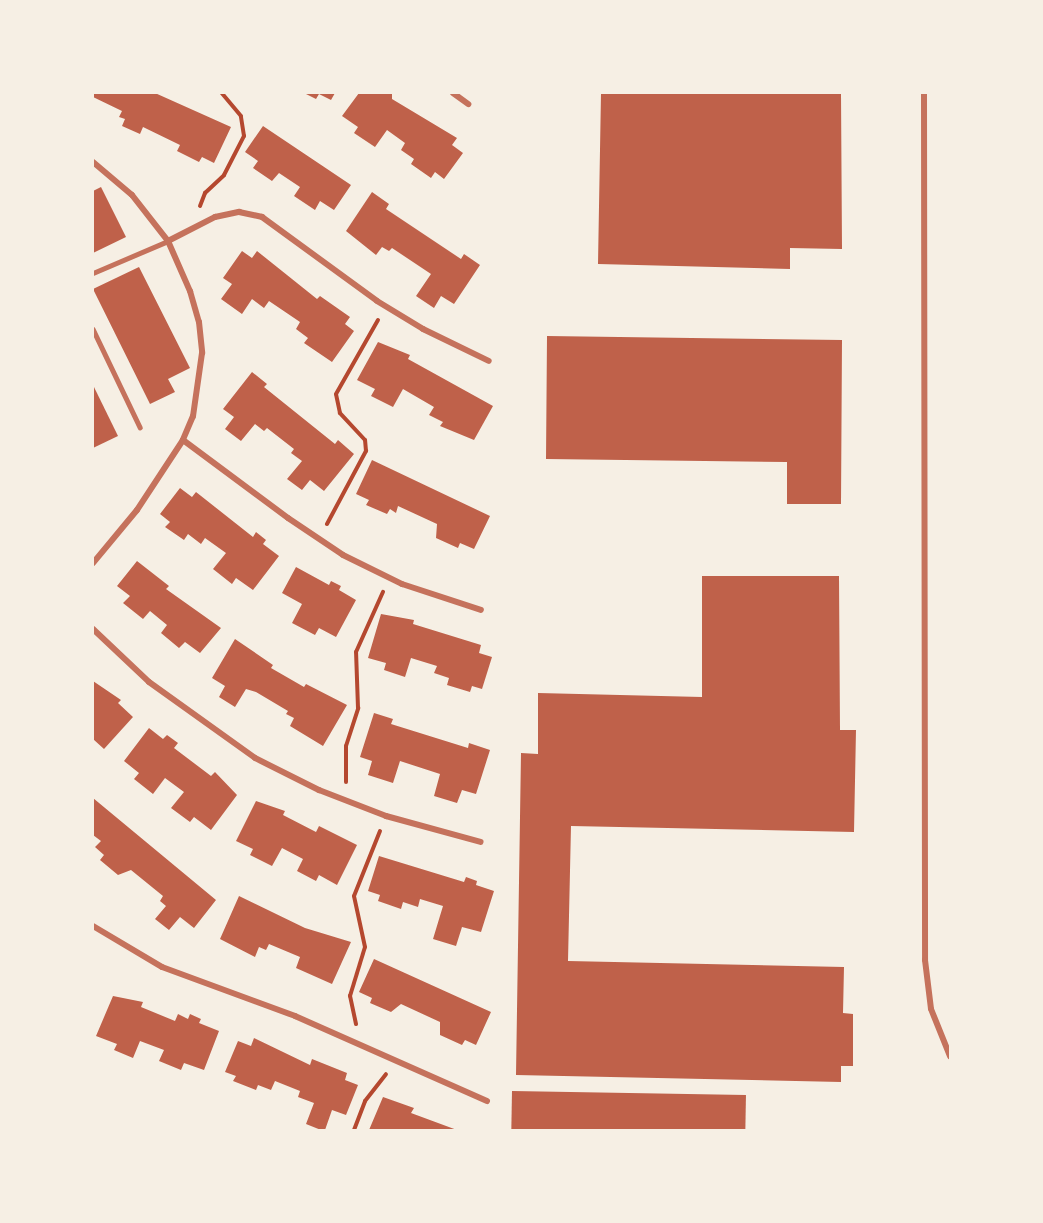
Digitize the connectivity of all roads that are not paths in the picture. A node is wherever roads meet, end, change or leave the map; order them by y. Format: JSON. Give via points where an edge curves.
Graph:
{"nodes":[{"id":1,"x":453,"y":93,"type":"edge"},
{"id":2,"x":924,"y":93,"type":"edge"},
{"id":3,"x":468,"y":104,"type":"dead end"},
{"id":4,"x":93,"y":162,"type":"edge"},
{"id":5,"x":168,"y":241,"type":"junction"},
{"id":6,"x":93,"y":273,"type":"edge"},
{"id":7,"x":93,"y":329,"type":"edge"},
{"id":8,"x":489,"y":360,"type":"dead end"},
{"id":9,"x":140,"y":427,"type":"dead end"},
{"id":10,"x":183,"y":440,"type":"junction"},
{"id":11,"x":93,"y":563,"type":"edge"},
{"id":12,"x":481,"y":610,"type":"dead end"},
{"id":13,"x":93,"y":629,"type":"edge"},
{"id":14,"x":481,"y":842,"type":"dead end"},
{"id":15,"x":93,"y":926,"type":"edge"},
{"id":16,"x":950,"y":1056,"type":"edge"},
{"id":17,"x":487,"y":1101,"type":"dead end"}],
"edges":[{"from":1,"to":3,"type":"street"},
{"from":2,"to":16,"type":"street","via":[[921,535],[925,960],[932,1009]]},
{"from":4,"to":5,"type":"street","via":[[132,195]]},
{"from":5,"to":6,"type":"lane"},
{"from":5,"to":8,"type":"street","via":[[239,212],[262,217],[387,307]]},
{"from":5,"to":10,"type":"street","via":[[190,291],[202,353],[194,416]]},
{"from":7,"to":9,"type":"lane"},
{"from":10,"to":11,"type":"street","via":[[137,510]]},
{"from":10,"to":12,"type":"street","via":[[319,539],[390,578]]},
{"from":13,"to":14,"type":"street","via":[[149,682],[255,758],[340,799]]},
{"from":15,"to":17,"type":"street","via":[[162,967],[394,1058]]}]}
